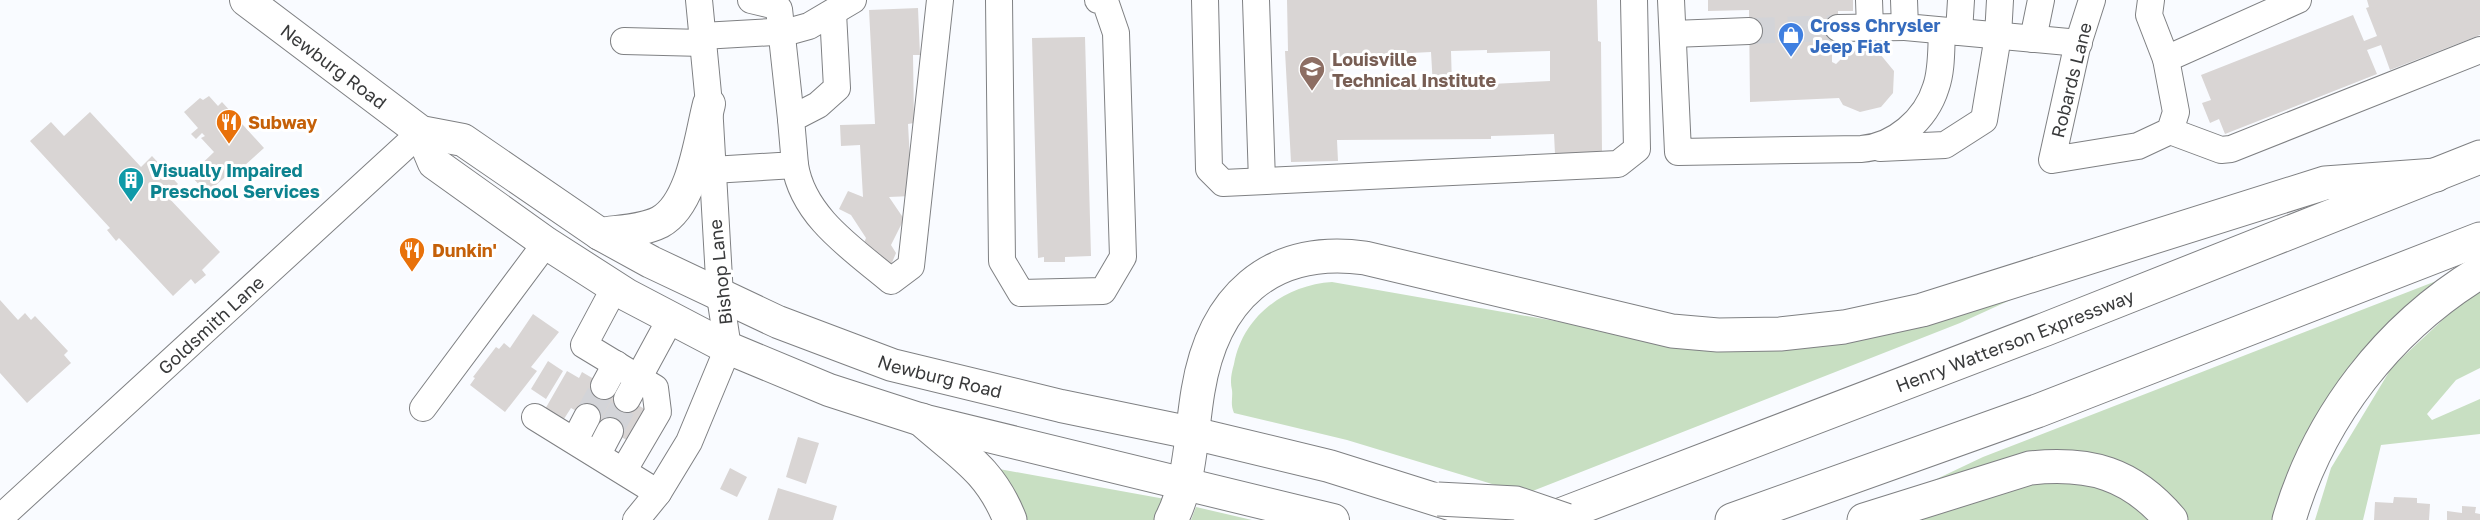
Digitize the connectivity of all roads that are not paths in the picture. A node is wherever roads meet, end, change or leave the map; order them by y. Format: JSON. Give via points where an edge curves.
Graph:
{"nodes":[{"id":1,"x":246,"y":0,"type":"edge"},
{"id":2,"x":699,"y":0,"type":"edge"},
{"id":3,"x":752,"y":0,"type":"edge"},
{"id":4,"x":940,"y":0,"type":"edge"},
{"id":5,"x":999,"y":0,"type":"edge"},
{"id":6,"x":1098,"y":0,"type":"edge"},
{"id":7,"x":1205,"y":0,"type":"edge"},
{"id":8,"x":1257,"y":0,"type":"edge"},
{"id":9,"x":1634,"y":0,"type":"edge"},
{"id":10,"x":1671,"y":0,"type":"edge"},
{"id":11,"x":1869,"y":0,"type":"edge"},
{"id":12,"x":1904,"y":0,"type":"edge"},
{"id":13,"x":1961,"y":0,"type":"edge"},
{"id":14,"x":2000,"y":0,"type":"edge"},
{"id":15,"x":2041,"y":0,"type":"edge"},
{"id":16,"x":2092,"y":0,"type":"edge"},
{"id":17,"x":2151,"y":0,"type":"edge"},
{"id":18,"x":2298,"y":0,"type":"edge"},
{"id":19,"x":843,"y":6,"type":"edge"},
{"id":20,"x":1905,"y":27,"type":"junction"},
{"id":21,"x":1838,"y":28,"type":"tunnel mouth"},
{"id":22,"x":1870,"y":28,"type":"junction"},
{"id":23,"x":1951,"y":31,"type":"junction"},
{"id":24,"x":782,"y":32,"type":"junction"},
{"id":25,"x":1749,"y":32,"type":"tunnel mouth"},
{"id":26,"x":1673,"y":34,"type":"junction"},
{"id":27,"x":1998,"y":36,"type":"junction"},
{"id":28,"x":2033,"y":39,"type":"junction"},
{"id":29,"x":702,"y":40,"type":"junction"},
{"id":30,"x":624,"y":41,"type":"dead end"},
{"id":31,"x":2079,"y":43,"type":"junction"},
{"id":32,"x":2480,"y":51,"type":"edge"},
{"id":33,"x":2166,"y":59,"type":"junction"},
{"id":34,"x":709,"y":104,"type":"junction"},
{"id":35,"x":791,"y":119,"type":"junction"},
{"id":36,"x":2170,"y":131,"type":"junction"},
{"id":37,"x":421,"y":132,"type":"junction"},
{"id":38,"x":1877,"y":148,"type":"junction"},
{"id":39,"x":2480,"y":158,"type":"edge"},
{"id":40,"x":795,"y":165,"type":"junction"},
{"id":41,"x":712,"y":170,"type":"junction"},
{"id":42,"x":2436,"y":175,"type":"junction"},
{"id":43,"x":1263,"y":181,"type":"junction"},
{"id":44,"x":600,"y":234,"type":"junction"},
{"id":45,"x":2480,"y":239,"type":"edge"},
{"id":46,"x":546,"y":243,"type":"junction"},
{"id":47,"x":2480,"y":272,"type":"edge"},
{"id":48,"x":615,"y":287,"type":"junction"},
{"id":49,"x":720,"y":296,"type":"junction"},
{"id":50,"x":672,"y":318,"type":"junction"},
{"id":51,"x":728,"y":348,"type":"junction"},
{"id":52,"x":632,"y":388,"type":"junction"},
{"id":53,"x":423,"y":408,"type":"dead end"},
{"id":54,"x":535,"y":417,"type":"dead end"},
{"id":55,"x":587,"y":417,"type":"tunnel mouth"},
{"id":56,"x":922,"y":420,"type":"junction"},
{"id":57,"x":610,"y":431,"type":"tunnel mouth"},
{"id":58,"x":1192,"y":433,"type":"junction"},
{"id":59,"x":575,"y":440,"type":"junction"},
{"id":60,"x":598,"y":454,"type":"junction"},
{"id":61,"x":624,"y":470,"type":"junction"},
{"id":62,"x":1183,"y":482,"type":"junction"},
{"id":63,"x":658,"y":493,"type":"junction"},
{"id":64,"x":1438,"y":499,"type":"junction"},
{"id":65,"x":0,"y":518,"type":"edge"},
{"id":66,"x":636,"y":520,"type":"edge"},
{"id":67,"x":1010,"y":520,"type":"edge"},
{"id":68,"x":1171,"y":520,"type":"edge"},
{"id":69,"x":1333,"y":520,"type":"edge"},
{"id":70,"x":1501,"y":520,"type":"edge"},
{"id":71,"x":1547,"y":520,"type":"edge"},
{"id":72,"x":1566,"y":520,"type":"edge"},
{"id":73,"x":1732,"y":520,"type":"edge"},
{"id":74,"x":1864,"y":520,"type":"edge"},
{"id":75,"x":2171,"y":520,"type":"edge"},
{"id":76,"x":2289,"y":520,"type":"edge"}],
"edges":[{"from":1,"to":37,"type":"main road","name":"Newburg Road"},
{"from":2,"to":29,"type":"street","name":"Bishop Lane"},
{"from":3,"to":24,"type":"street","via":[[776,6]]},
{"from":4,"to":40,"type":"street","via":[[910,266],[891,281],[824,224],[797,179]]},
{"from":5,"to":6,"type":"street","via":[[1002,261],[1021,293],[1103,291],[1122,257],[1116,33],[1105,1]]},
{"from":7,"to":43,"type":"street","via":[[1209,169],[1223,183]]},
{"from":8,"to":43,"type":"street"},
{"from":9,"to":43,"type":"street","via":[[1637,149],[1618,165]]},
{"from":10,"to":26,"type":"street"},
{"from":11,"to":22,"type":"street"},
{"from":12,"to":20,"type":"street"},
{"from":13,"to":23,"type":"street"},
{"from":14,"to":27,"type":"street"},
{"from":15,"to":28,"type":"street"},
{"from":16,"to":31,"type":"street","name":"Robards Lane"},
{"from":17,"to":33,"type":"street","via":[[2149,15]]},
{"from":18,"to":33,"type":"street"},
{"from":19,"to":24,"type":"street","via":[[809,26]]},
{"from":19,"to":35,"type":"street","via":[[837,88],[818,105]]},
{"from":20,"to":22,"type":"street"},
{"from":20,"to":23,"type":"street"},
{"from":21,"to":22,"type":"street"},
{"from":23,"to":27,"type":"street"},
{"from":23,"to":38,"type":"street","via":[[1932,96],[1906,130]]},
{"from":24,"to":29,"type":"street"},
{"from":24,"to":35,"type":"street"},
{"from":25,"to":26,"type":"street"},
{"from":26,"to":38,"type":"street","via":[[1678,152]]},
{"from":27,"to":28,"type":"street"},
{"from":27,"to":38,"type":"street","via":[[1984,120],[1945,145]]},
{"from":28,"to":31,"type":"street"},
{"from":29,"to":30,"type":"street"},
{"from":29,"to":34,"type":"street","name":"Bishop Lane"},
{"from":31,"to":36,"type":"street","name":"Robards Lane","via":[[2052,160],[2138,146]]},
{"from":32,"to":36,"type":"street","via":[[2231,149],[2221,150]]},
{"from":33,"to":36,"type":"street","via":[[2176,112]]},
{"from":34,"to":41,"type":"street","name":"Bishop Lane"},
{"from":34,"to":44,"type":"main road","via":[[686,192],[672,213],[647,227]]},
{"from":35,"to":40,"type":"street"},
{"from":37,"to":44,"type":"main road","name":"Newburg Road","via":[[463,140]]},
{"from":37,"to":46,"type":"main road","via":[[434,164]]},
{"from":37,"to":65,"type":"street","name":"Goldsmith Lane"},
{"from":39,"to":42,"type":"highway","name":"Henry Watterson Expressway"},
{"from":40,"to":41,"type":"street"},
{"from":41,"to":49,"type":"street","name":"Bishop Lane"},
{"from":42,"to":58,"type":"highway","via":[[2325,183],[1922,310],[1844,327],[1780,334],[1672,331],[1365,258],[1312,256],[1258,278],[1240,293],[1216,328],[1204,361]]},
{"from":42,"to":71,"type":"highway","name":"Henry Watterson Expressway"},
{"from":44,"to":49,"type":"main road","name":"Newburg Road"},
{"from":45,"to":73,"type":"highway","via":[[2037,411]]},
{"from":46,"to":48,"type":"main road"},
{"from":46,"to":53,"type":"street"},
{"from":47,"to":76,"type":"highway","via":[[2422,314],[2364,374],[2322,438]]},
{"from":48,"to":50,"type":"main road"},
{"from":48,"to":52,"type":"street","via":[[584,345],[610,375]]},
{"from":49,"to":51,"type":"street","name":"Bishop Lane"},
{"from":49,"to":58,"type":"main road","name":"Newburg Road","via":[[892,365]]},
{"from":50,"to":51,"type":"main road"},
{"from":50,"to":52,"type":"street"},
{"from":51,"to":56,"type":"main road","via":[[830,390]]},
{"from":51,"to":63,"type":"street","name":"Bishop Lane","via":[[689,442]]},
{"from":52,"to":61,"type":"street","via":[[655,388],[657,412]]},
{"from":54,"to":59,"type":"street"},
{"from":55,"to":59,"type":"street"},
{"from":56,"to":62,"type":"main road"},
{"from":56,"to":67,"type":"highway","via":[[971,459],[1004,504]]},
{"from":57,"to":60,"type":"street"},
{"from":58,"to":62,"type":"highway"},
{"from":58,"to":64,"type":"main road","name":"Newburg Road","via":[[1329,466]]},
{"from":59,"to":60,"type":"street"},
{"from":60,"to":61,"type":"street"},
{"from":61,"to":63,"type":"street"},
{"from":62,"to":68,"type":"highway"},
{"from":62,"to":69,"type":"main road"},
{"from":63,"to":66,"type":"street","name":"Bishop Lane"},
{"from":64,"to":70,"type":"main road","name":"Newburg Road","bridge":true},
{"from":64,"to":72,"type":"highway","bridge":true,"via":[[1516,503]]},
{"from":74,"to":75,"type":"highway","via":[[2030,468],[2056,466],[2088,467],[2117,477],[2142,490]]}]}
